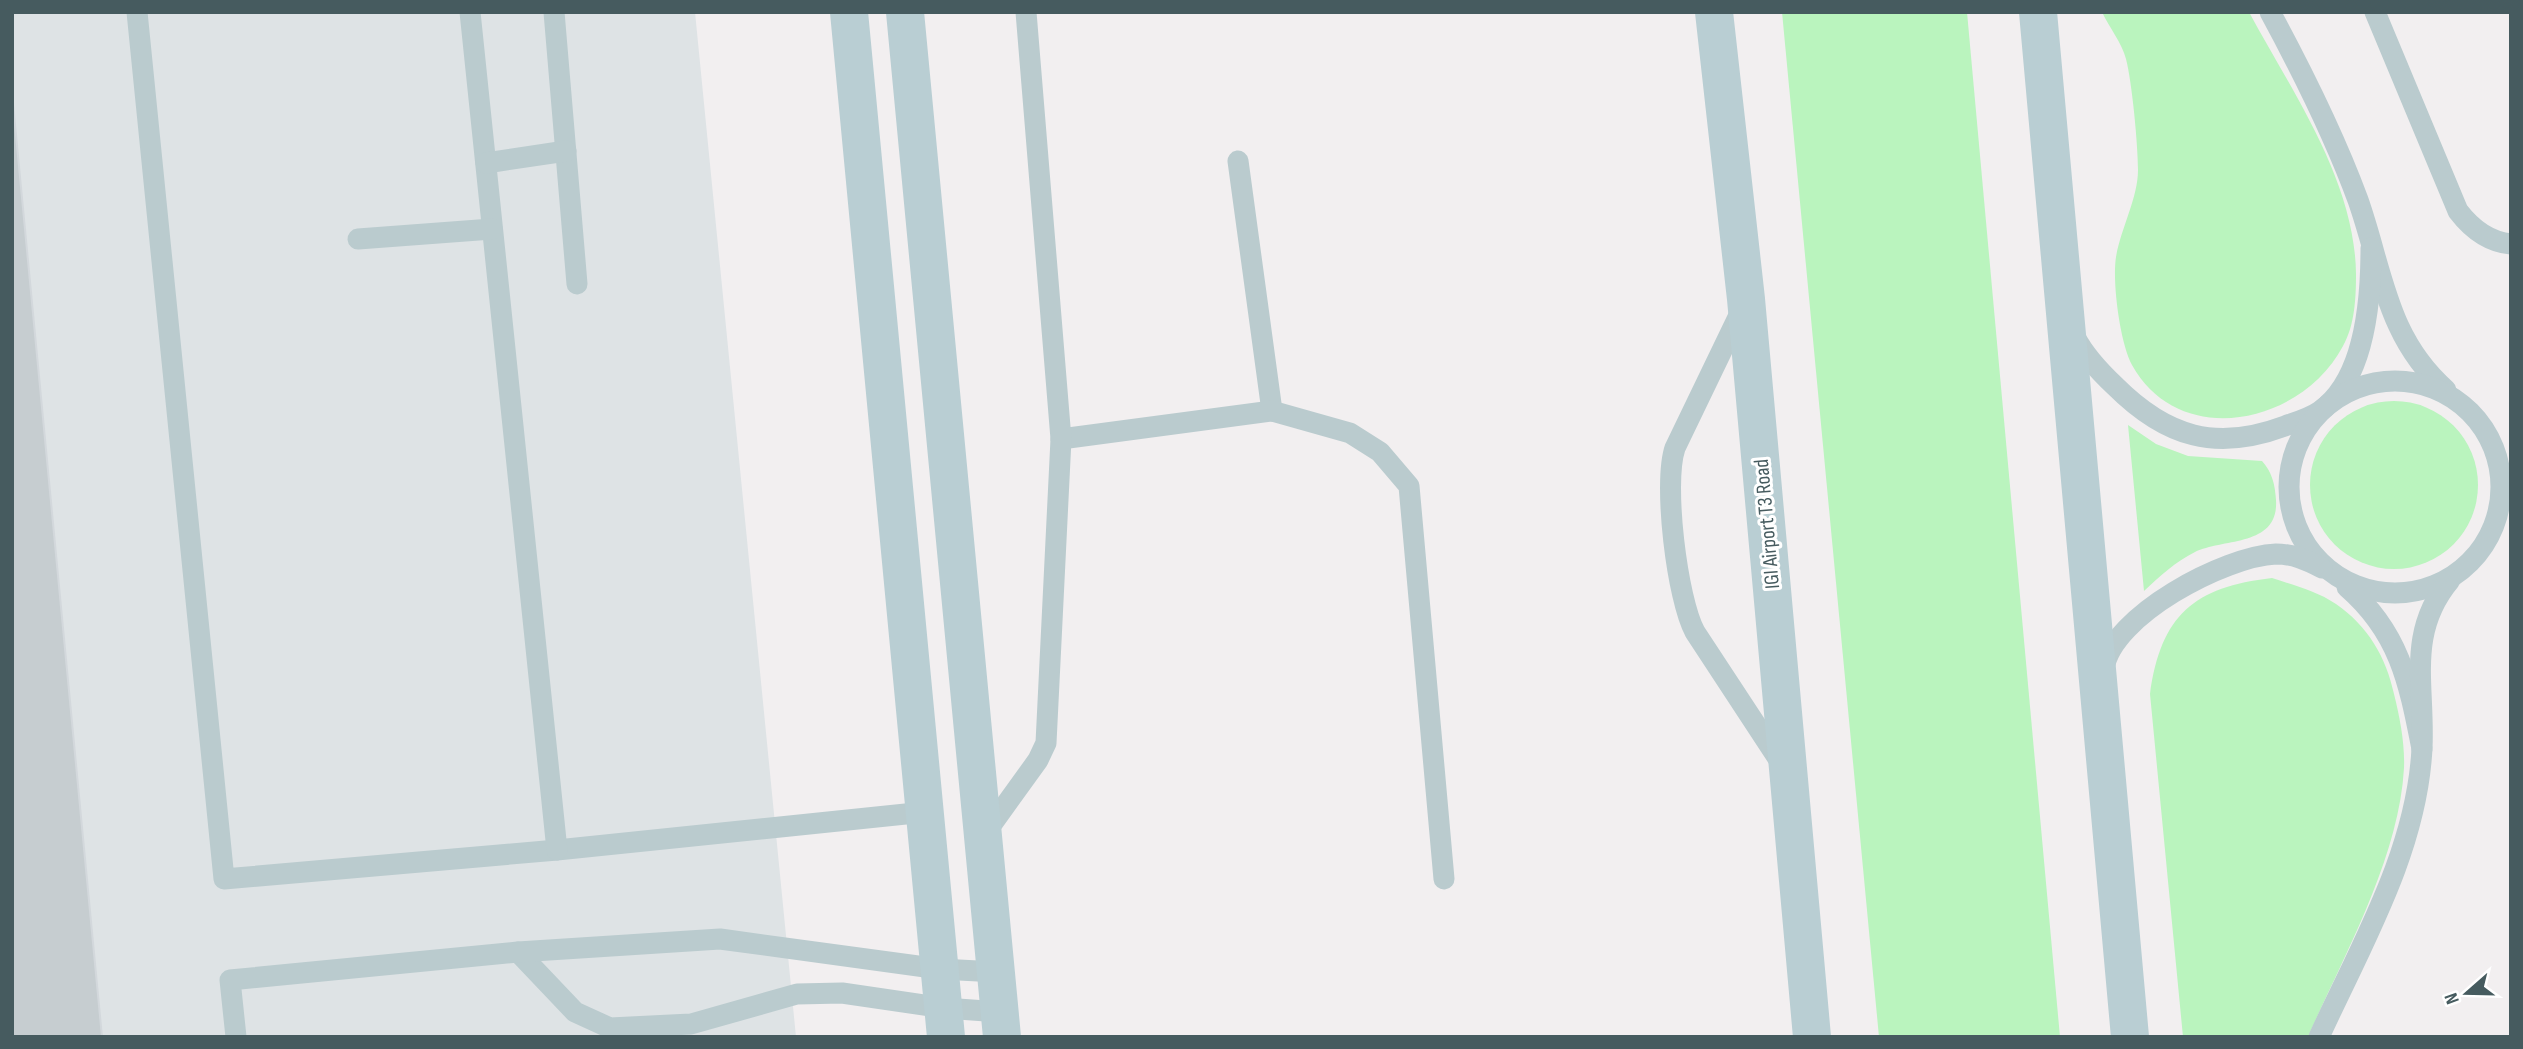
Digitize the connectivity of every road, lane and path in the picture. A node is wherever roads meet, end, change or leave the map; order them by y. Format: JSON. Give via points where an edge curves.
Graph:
{"nodes":[{"id":1,"x":137,"y":12,"type":"edge"},
{"id":2,"x":470,"y":12,"type":"edge"},
{"id":3,"x":554,"y":12,"type":"edge"},
{"id":4,"x":849,"y":12,"type":"edge"},
{"id":5,"x":905,"y":12,"type":"edge"},
{"id":6,"x":1026,"y":12,"type":"edge"},
{"id":7,"x":1714,"y":12,"type":"edge"},
{"id":8,"x":2038,"y":12,"type":"edge"},
{"id":9,"x":2270,"y":12,"type":"edge"},
{"id":10,"x":2375,"y":12,"type":"edge"},
{"id":11,"x":566,"y":150,"type":"junction"},
{"id":12,"x":1238,"y":161,"type":"dead end"},
{"id":13,"x":486,"y":163,"type":"junction"},
{"id":14,"x":492,"y":229,"type":"junction"},
{"id":15,"x":358,"y":239,"type":"dead end"},
{"id":16,"x":2511,"y":244,"type":"edge"},
{"id":17,"x":2371,"y":248,"type":"junction"},
{"id":18,"x":577,"y":284,"type":"dead end"},
{"id":19,"x":1746,"y":299,"type":"junction"},
{"id":20,"x":2066,"y":304,"type":"junction"},
{"id":21,"x":2459,"y":402,"type":"junction"},
{"id":22,"x":1272,"y":411,"type":"junction"},
{"id":23,"x":2320,"y":411,"type":"junction"},
{"id":24,"x":1060,"y":439,"type":"junction"},
{"id":25,"x":2332,"y":573,"type":"junction"},
{"id":26,"x":2450,"y":580,"type":"junction"},
{"id":27,"x":2101,"y":690,"type":"junction"},
{"id":28,"x":2422,"y":749,"type":"junction"},
{"id":29,"x":1790,"y":777,"type":"junction"},
{"id":30,"x":925,"y":812,"type":"junction"},
{"id":31,"x":984,"y":835,"type":"junction"},
{"id":32,"x":557,"y":850,"type":"junction"},
{"id":33,"x":1444,"y":879,"type":"dead end"},
{"id":34,"x":518,"y":952,"type":"junction"},
{"id":35,"x":940,"y":969,"type":"junction"},
{"id":36,"x":997,"y":972,"type":"junction"},
{"id":37,"x":945,"y":1022,"type":"edge"},
{"id":38,"x":1001,"y":1024,"type":"edge"},
{"id":39,"x":691,"y":1030,"type":"edge"},
{"id":40,"x":236,"y":1037,"type":"edge"},
{"id":41,"x":1812,"y":1037,"type":"edge"},
{"id":42,"x":2130,"y":1037,"type":"edge"},
{"id":43,"x":2319,"y":1037,"type":"edge"}],
"edges":[{"from":1,"to":32,"type":"lane","via":[[224,879]]},
{"from":2,"to":13,"type":"lane"},
{"from":3,"to":11,"type":"lane"},
{"from":4,"to":30,"type":"main road"},
{"from":5,"to":31,"type":"main road"},
{"from":6,"to":24,"type":"lane"},
{"from":7,"to":19,"type":"main road","name":"IGI Airport T3 Road"},
{"from":8,"to":20,"type":"main road"},
{"from":9,"to":17,"type":"lane","via":[[2338,150]]},
{"from":10,"to":16,"type":"lane","via":[[2458,211],[2483,234]]},
{"from":11,"to":13,"type":"lane"},
{"from":11,"to":18,"type":"lane"},
{"from":12,"to":22,"type":"lane"},
{"from":13,"to":14,"type":"lane"},
{"from":14,"to":15,"type":"lane"},
{"from":14,"to":32,"type":"lane"},
{"from":17,"to":21,"type":"lane","via":[[2392,318],[2427,373]]},
{"from":17,"to":23,"type":"lane","via":[[2371,304],[2363,339],[2339,390]]},
{"from":19,"to":29,"type":"main road","name":"IGI Airport T3 Road"},
{"from":19,"to":29,"type":"lane","via":[[1675,448],[1669,471],[1681,597],[1689,621]]},
{"from":20,"to":23,"type":"lane","via":[[2075,338],[2091,363],[2140,412],[2166,428],[2200,437],[2232,438],[2266,433]]},
{"from":20,"to":27,"type":"main road"},
{"from":21,"to":23,"type":"lane","via":[[2433,387],[2403,380],[2373,383],[2345,393]]},
{"from":21,"to":26,"type":"lane","via":[[2483,427],[2498,459],[2502,494],[2495,527],[2477,557]]},
{"from":22,"to":24,"type":"lane"},
{"from":22,"to":33,"type":"lane","via":[[1350,433],[1380,452],[1409,486]]},
{"from":23,"to":25,"type":"lane","via":[[2299,441],[2289,476],[2292,513],[2307,547]]},
{"from":24,"to":31,"type":"lane","via":[[1046,743]]},
{"from":25,"to":26,"type":"lane","via":[[2360,589],[2390,594],[2421,591]]},
{"from":25,"to":27,"type":"lane","via":[[2295,556],[2275,554],[2190,581],[2117,639],[2105,659]]},
{"from":25,"to":28,"type":"lane","via":[[2378,617],[2392,640],[2409,687]]},
{"from":26,"to":28,"type":"lane","via":[[2435,598],[2421,632]]},
{"from":27,"to":42,"type":"main road"},
{"from":28,"to":43,"type":"lane","via":[[2415,807],[2403,849]]},
{"from":29,"to":41,"type":"main road","name":"IGI Airport T3 Road"},
{"from":30,"to":32,"type":"lane"},
{"from":30,"to":35,"type":"main road"},
{"from":31,"to":36,"type":"main road"},
{"from":34,"to":35,"type":"lane","via":[[720,939]]},
{"from":34,"to":39,"type":"lane","via":[[575,1012],[610,1028]]},
{"from":34,"to":40,"type":"lane","via":[[230,979]]},
{"from":35,"to":36,"type":"lane"},
{"from":35,"to":37,"type":"main road"},
{"from":36,"to":38,"type":"main road"},
{"from":37,"to":38,"type":"lane"},
{"from":37,"to":39,"type":"lane","via":[[842,993],[797,994]]}]}
